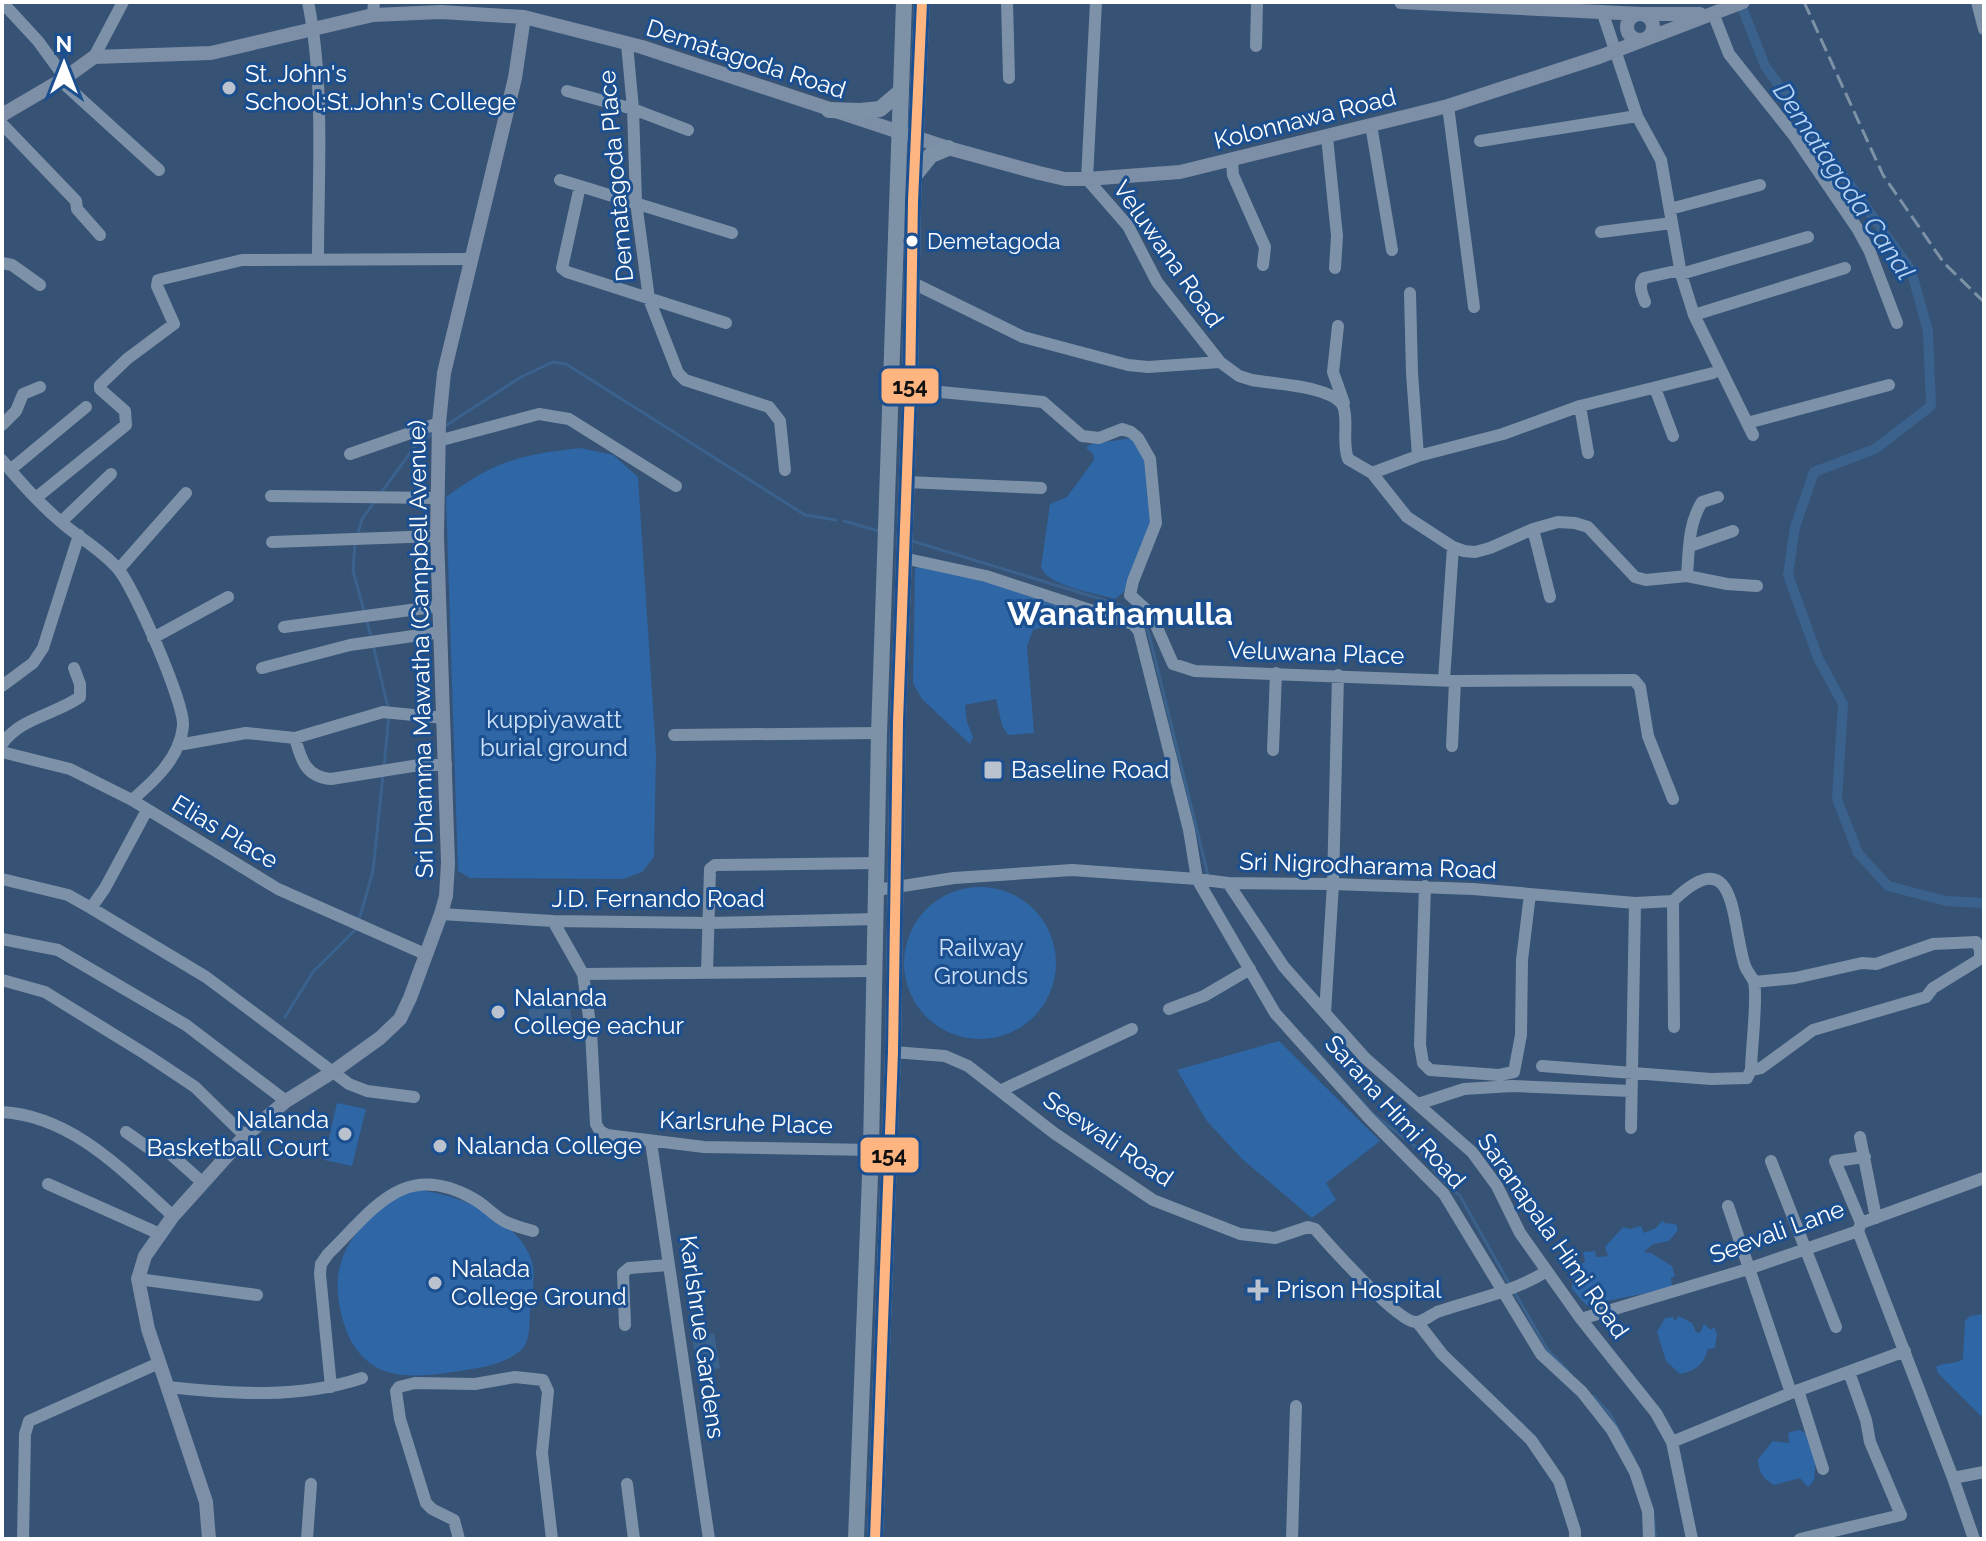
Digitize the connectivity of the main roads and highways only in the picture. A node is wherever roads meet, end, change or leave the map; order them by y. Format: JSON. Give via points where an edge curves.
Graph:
{"nodes":[{"id":1,"x":904,"y":2,"type":"edge"},
{"id":2,"x":922,"y":2,"type":"edge"},
{"id":3,"x":1401,"y":2,"type":"edge"},
{"id":4,"x":1743,"y":2,"type":"edge"},
{"id":5,"x":1548,"y":5,"type":"edge"},
{"id":6,"x":373,"y":8,"type":"edge"},
{"id":7,"x":1711,"y":13,"type":"junction"},
{"id":8,"x":1641,"y":14,"type":"junction"},
{"id":9,"x":524,"y":17,"type":"junction"},
{"id":10,"x":1646,"y":39,"type":"junction"},
{"id":11,"x":900,"y":92,"type":"junction"},
{"id":12,"x":829,"y":110,"type":"junction"},
{"id":13,"x":2,"y":115,"type":"edge"},
{"id":14,"x":898,"y":132,"type":"junction"},
{"id":15,"x":917,"y":137,"type":"junction"},
{"id":16,"x":948,"y":148,"type":"junction"},
{"id":17,"x":914,"y":176,"type":"junction"},
{"id":18,"x":209,"y":1539,"type":"edge"},
{"id":19,"x":856,"y":1539,"type":"edge"},
{"id":20,"x":875,"y":1539,"type":"edge"}],
"edges":[{"from":1,"to":11,"type":"highway"},
{"from":2,"to":15,"type":"highway"},
{"from":3,"to":5,"type":"main road"},
{"from":4,"to":7,"type":"main road","name":"Kolonnawa Road"},
{"from":5,"to":8,"type":"main road"},
{"from":6,"to":9,"type":"main road","name":"Dematagoda Road"},
{"from":6,"to":13,"type":"main road","name":"Dematagoda Road","via":[[313,30],[211,53],[94,57]]},
{"from":7,"to":8,"type":"main road"},
{"from":7,"to":10,"type":"main road","name":"Kolonnawa Road"},
{"from":8,"to":10,"type":"main road","via":[[1630,20],[1628,32]]},
{"from":9,"to":12,"type":"main road","name":"Dematagoda Road","via":[[627,44]]},
{"from":9,"to":18,"type":"main road","name":"Sri Dhamma Mawatha (Campbell Avenue)","via":[[515,78],[444,373],[437,536],[448,863],[441,914],[400,1019],[245,1136],[173,1216],[145,1256],[138,1279],[148,1329],[206,1502]]},
{"from":10,"to":16,"type":"main road","name":"Kolonnawa Road","via":[[1448,106],[1180,172],[1065,179]]},
{"from":11,"to":12,"type":"highway","via":[[880,109]]},
{"from":11,"to":14,"type":"highway"},
{"from":12,"to":14,"type":"main road","name":"Dematagoda Road"},
{"from":14,"to":15,"type":"main road","name":"Kolonnawa Road"},
{"from":14,"to":19,"type":"highway"},
{"from":15,"to":16,"type":"main road","name":"Kolonnawa Road"},
{"from":15,"to":17,"type":"highway"},
{"from":16,"to":17,"type":"highway","via":[[931,155]]},
{"from":17,"to":20,"type":"highway","via":[[893,1052]]}]}
